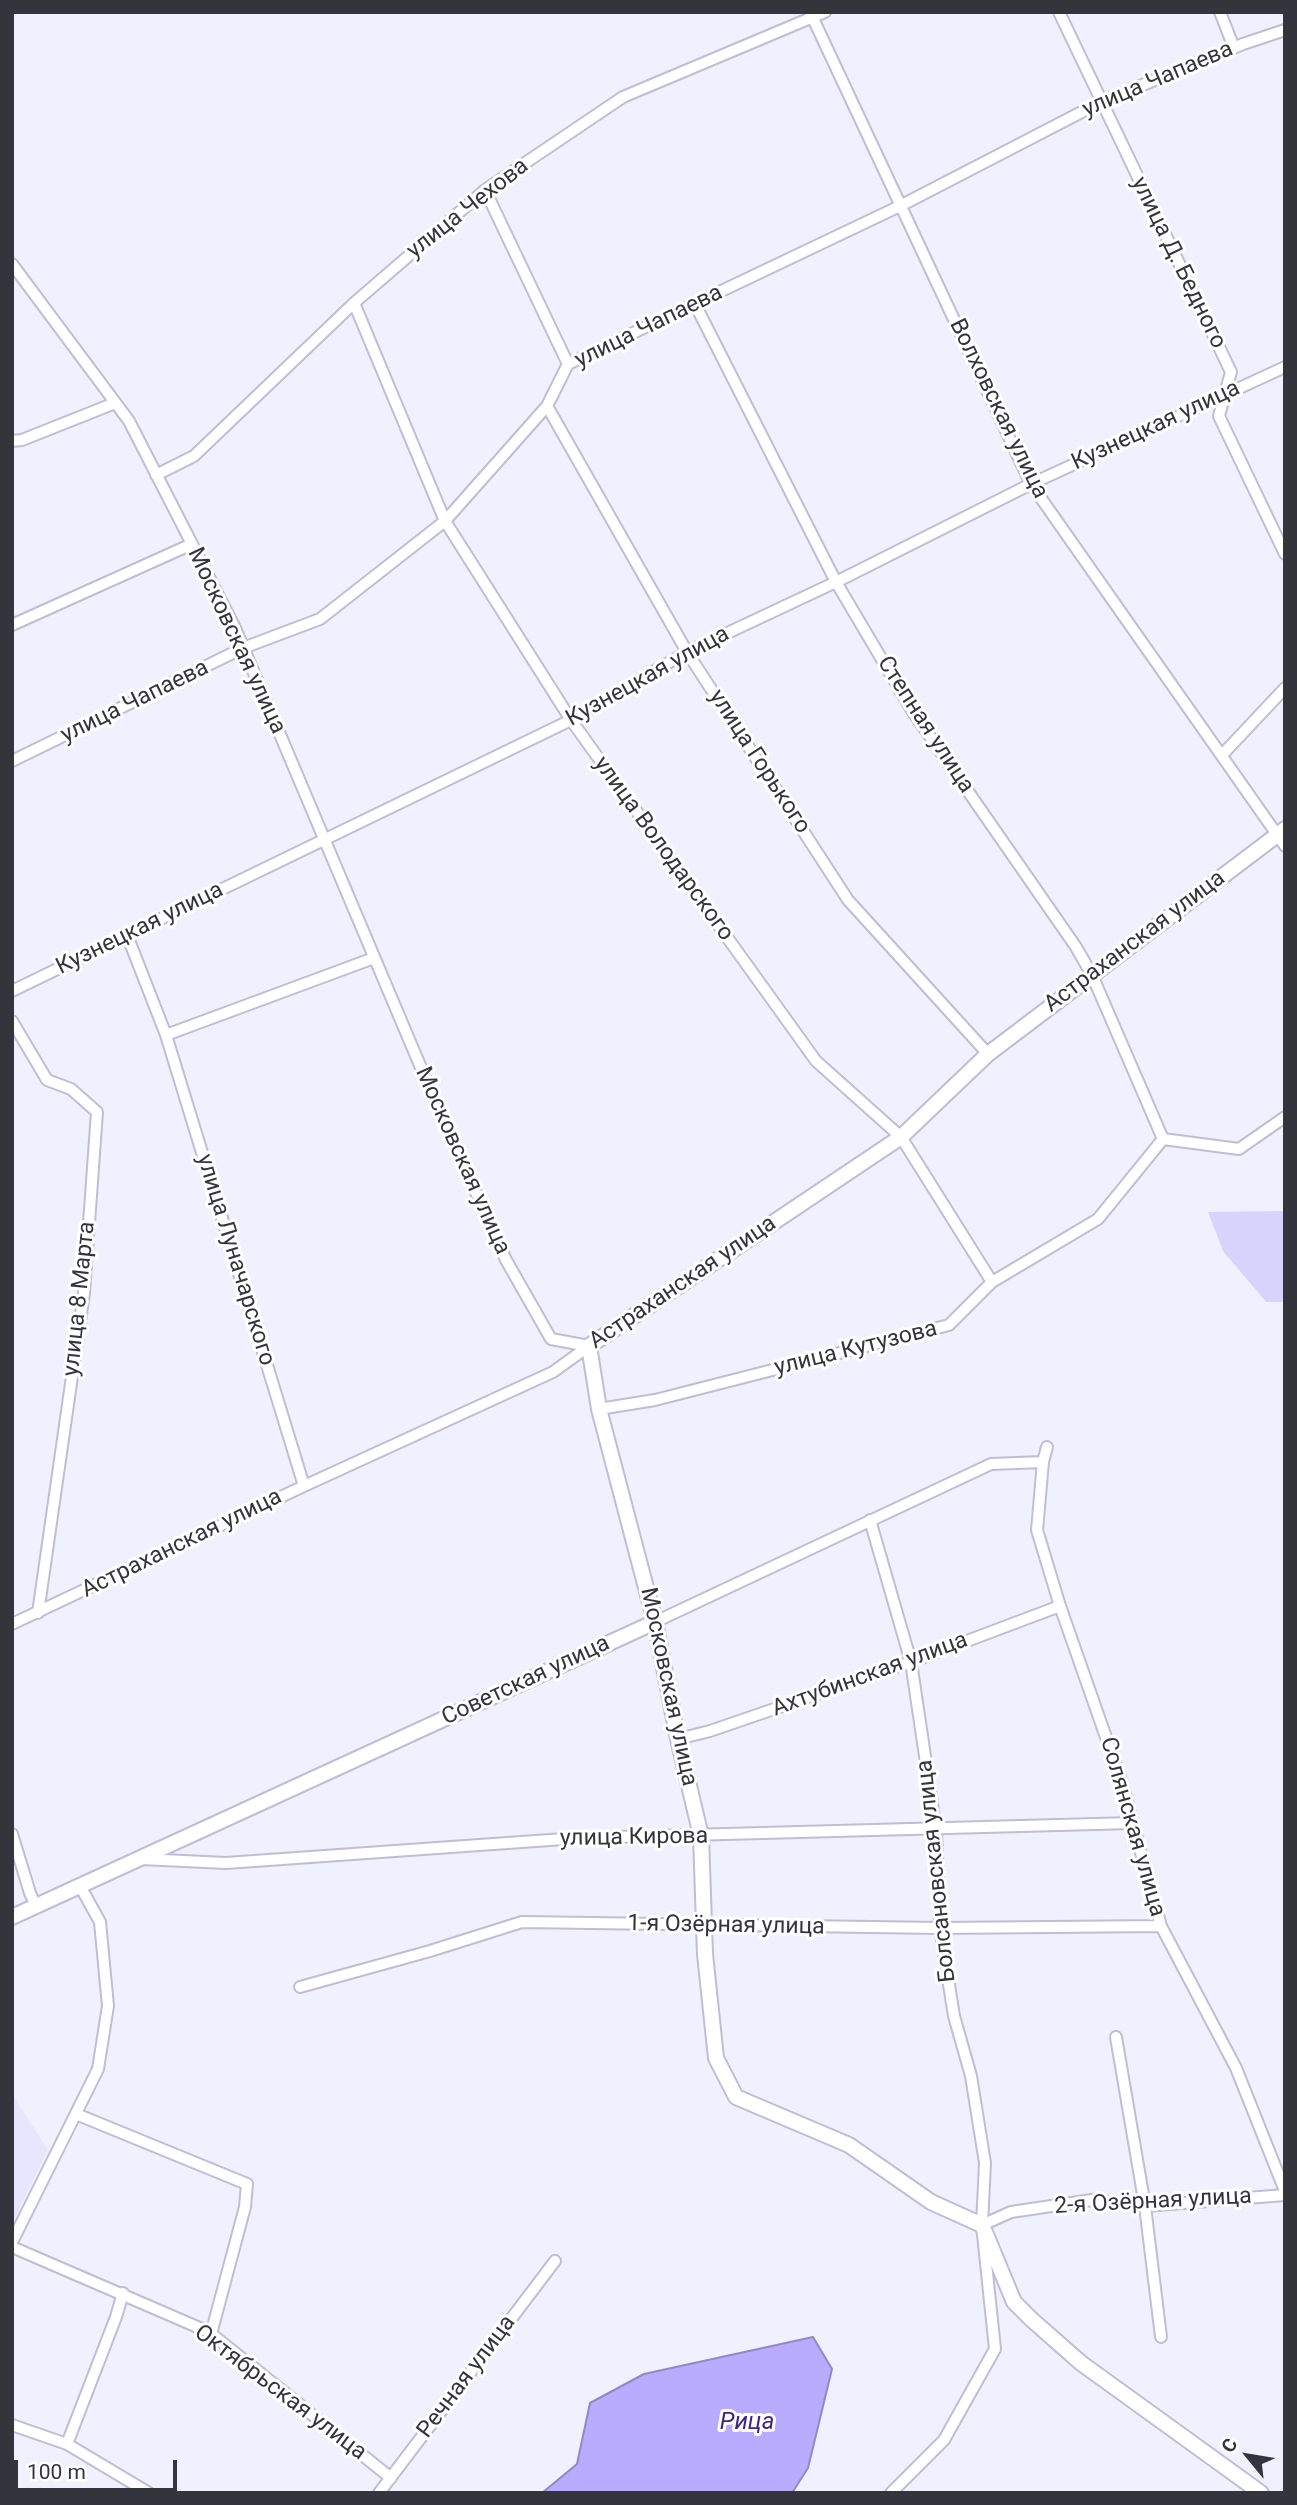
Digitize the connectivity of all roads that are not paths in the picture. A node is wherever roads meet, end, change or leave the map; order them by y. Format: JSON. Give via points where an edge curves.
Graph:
{"nodes":[{"id":1,"x":825,"y":12,"type":"edge"},
{"id":2,"x":1059,"y":12,"type":"edge"},
{"id":3,"x":1220,"y":12,"type":"edge"},
{"id":4,"x":811,"y":15,"type":"edge"},
{"id":5,"x":1285,"y":30,"type":"edge"},
{"id":6,"x":1234,"y":48,"type":"junction"},
{"id":7,"x":1101,"y":102,"type":"junction"},
{"id":8,"x":485,"y":190,"type":"junction"},
{"id":9,"x":900,"y":206,"type":"junction"},
{"id":10,"x":12,"y":264,"type":"edge"},
{"id":11,"x":354,"y":303,"type":"junction"},
{"id":12,"x":695,"y":304,"type":"junction"},
{"id":13,"x":568,"y":364,"type":"junction"},
{"id":14,"x":1285,"y":367,"type":"edge"},
{"id":15,"x":1225,"y":394,"type":"junction"},
{"id":16,"x":115,"y":403,"type":"junction"},
{"id":17,"x":547,"y":406,"type":"junction"},
{"id":18,"x":12,"y":441,"type":"edge"},
{"id":19,"x":156,"y":475,"type":"junction"},
{"id":20,"x":1031,"y":484,"type":"junction"},
{"id":21,"x":445,"y":520,"type":"junction"},
{"id":22,"x":192,"y":544,"type":"junction"},
{"id":23,"x":1285,"y":554,"type":"edge"},
{"id":24,"x":836,"y":582,"type":"junction"},
{"id":25,"x":12,"y":625,"type":"edge"},
{"id":26,"x":243,"y":649,"type":"junction"},
{"id":27,"x":687,"y":652,"type":"junction"},
{"id":28,"x":1285,"y":688,"type":"edge"},
{"id":29,"x":571,"y":720,"type":"junction"},
{"id":30,"x":1222,"y":755,"type":"junction"},
{"id":31,"x":12,"y":761,"type":"edge"},
{"id":32,"x":1282,"y":837,"type":"edge"},
{"id":33,"x":324,"y":839,"type":"junction"},
{"id":34,"x":127,"y":935,"type":"junction"},
{"id":35,"x":374,"y":958,"type":"junction"},
{"id":36,"x":1092,"y":975,"type":"junction"},
{"id":37,"x":12,"y":991,"type":"edge"},
{"id":38,"x":12,"y":1021,"type":"edge"},
{"id":39,"x":166,"y":1035,"type":"junction"},
{"id":40,"x":988,"y":1054,"type":"junction"},
{"id":41,"x":1285,"y":1117,"type":"edge"},
{"id":42,"x":901,"y":1137,"type":"junction"},
{"id":43,"x":1163,"y":1139,"type":"junction"},
{"id":44,"x":992,"y":1282,"type":"junction"},
{"id":45,"x":589,"y":1346,"type":"junction"},
{"id":46,"x":599,"y":1409,"type":"junction"},
{"id":47,"x":1046,"y":1447,"type":"dead end"},
{"id":48,"x":1043,"y":1462,"type":"junction"},
{"id":49,"x":304,"y":1486,"type":"junction"},
{"id":50,"x":870,"y":1520,"type":"junction"},
{"id":51,"x":1060,"y":1606,"type":"junction"},
{"id":52,"x":38,"y":1613,"type":"junction"},
{"id":53,"x":655,"y":1622,"type":"junction"},
{"id":54,"x":12,"y":1624,"type":"edge"},
{"id":55,"x":911,"y":1662,"type":"junction"},
{"id":56,"x":678,"y":1739,"type":"junction"},
{"id":57,"x":1132,"y":1824,"type":"junction"},
{"id":58,"x":936,"y":1830,"type":"junction"},
{"id":59,"x":12,"y":1834,"type":"edge"},
{"id":60,"x":701,"y":1836,"type":"junction"},
{"id":61,"x":138,"y":1859,"type":"junction"},
{"id":62,"x":80,"y":1886,"type":"junction"},
{"id":63,"x":36,"y":1906,"type":"junction"},
{"id":64,"x":12,"y":1917,"type":"edge"},
{"id":65,"x":704,"y":1926,"type":"junction"},
{"id":66,"x":1161,"y":1926,"type":"junction"},
{"id":67,"x":940,"y":1928,"type":"junction"},
{"id":68,"x":300,"y":1987,"type":"dead end"},
{"id":69,"x":1116,"y":2036,"type":"dead end"},
{"id":70,"x":76,"y":2114,"type":"junction"},
{"id":71,"x":1285,"y":2193,"type":"edge"},
{"id":72,"x":1145,"y":2206,"type":"junction"},
{"id":73,"x":982,"y":2225,"type":"junction"},
{"id":74,"x":12,"y":2245,"type":"edge"},
{"id":75,"x":555,"y":2262,"type":"dead end"},
{"id":76,"x":123,"y":2293,"type":"junction"},
{"id":77,"x":211,"y":2334,"type":"junction"},
{"id":78,"x":1161,"y":2337,"type":"dead end"},
{"id":79,"x":12,"y":2425,"type":"edge"},
{"id":80,"x":67,"y":2444,"type":"junction"},
{"id":81,"x":391,"y":2478,"type":"junction"},
{"id":82,"x":149,"y":2493,"type":"edge"},
{"id":83,"x":379,"y":2493,"type":"edge"},
{"id":84,"x":891,"y":2493,"type":"edge"},
{"id":85,"x":1261,"y":2493,"type":"edge"}],
"edges":[{"from":1,"to":4,"type":"street","name":"улица Чехова"},
{"from":2,"to":7,"type":"street","name":"улица Д. Бедного"},
{"from":3,"to":6,"type":"street"},
{"from":4,"to":8,"type":"street","name":"улица Чехова","via":[[623,97]]},
{"from":4,"to":9,"type":"street","name":"Волховская улица"},
{"from":5,"to":6,"type":"street","name":"улица Чапаева"},
{"from":6,"to":7,"type":"street","name":"улица Чапаева"},
{"from":7,"to":9,"type":"street","name":"улица Чапаева"},
{"from":7,"to":15,"type":"street","name":"улица Д. Бедного","via":[[1231,372]]},
{"from":8,"to":11,"type":"street","name":"улица Чехова"},
{"from":8,"to":13,"type":"street"},
{"from":9,"to":12,"type":"street","name":"улица Чапаева"},
{"from":9,"to":20,"type":"street","name":"Волховская улица"},
{"from":10,"to":16,"type":"street","name":"Московская улица"},
{"from":11,"to":19,"type":"street","name":"улица Чехова","via":[[194,456]]},
{"from":11,"to":21,"type":"street","name":"улица Володарского"},
{"from":12,"to":13,"type":"street","name":"улица Чапаева"},
{"from":12,"to":24,"type":"street","name":"Степная улица"},
{"from":13,"to":17,"type":"street","name":"улица Чапаева"},
{"from":14,"to":15,"type":"street","name":"Кузнецкая улица"},
{"from":15,"to":20,"type":"street","name":"Кузнецкая улица"},
{"from":15,"to":23,"type":"street","name":"улица Д. Бедного","via":[[1219,416]]},
{"from":16,"to":18,"type":"street"},
{"from":16,"to":19,"type":"street","name":"Московская улица"},
{"from":17,"to":21,"type":"street","name":"улица Чапаева"},
{"from":17,"to":27,"type":"street","name":"улица Горького"},
{"from":19,"to":22,"type":"street","name":"Московская улица"},
{"from":20,"to":24,"type":"street","name":"Кузнецкая улица"},
{"from":20,"to":30,"type":"street","name":"Волховская улица"},
{"from":21,"to":26,"type":"street","name":"улица Чапаева","via":[[320,619]]},
{"from":21,"to":29,"type":"street","name":"улица Володарского"},
{"from":22,"to":25,"type":"street"},
{"from":22,"to":26,"type":"street","name":"Московская улица"},
{"from":24,"to":27,"type":"street","name":"Кузнецкая улица"},
{"from":24,"to":36,"type":"street","name":"Степная улица","via":[[912,712]]},
{"from":26,"to":31,"type":"street","name":"улица Чапаева"},
{"from":26,"to":33,"type":"street","name":"Московская улица"},
{"from":27,"to":29,"type":"street","name":"Кузнецкая улица"},
{"from":27,"to":40,"type":"street","name":"улица Горького","via":[[848,900]]},
{"from":28,"to":30,"type":"street"},
{"from":29,"to":33,"type":"street","name":"Кузнецкая улица"},
{"from":29,"to":42,"type":"street","name":"улица Володарского","via":[[816,1061]]},
{"from":30,"to":32,"type":"street","name":"Волховская улица"},
{"from":32,"to":36,"type":"street","name":"Астраханская улица"},
{"from":33,"to":34,"type":"street","name":"Кузнецкая улица"},
{"from":33,"to":35,"type":"street","name":"Московская улица"},
{"from":34,"to":37,"type":"street","name":"Кузнецкая улица"},
{"from":34,"to":39,"type":"street","name":"улица Луначарского"},
{"from":35,"to":39,"type":"street"},
{"from":35,"to":45,"type":"street","name":"Московская улица","via":[[506,1260],[551,1339]]},
{"from":36,"to":40,"type":"street","name":"Астраханская улица"},
{"from":36,"to":43,"type":"street","name":"Степная улица"},
{"from":38,"to":52,"type":"street","name":"улица 8 Марта","via":[[47,1080],[71,1089],[97,1112],[84,1293]]},
{"from":39,"to":49,"type":"street","name":"улица Луначарского"},
{"from":40,"to":42,"type":"street","name":"Астраханская улица"},
{"from":41,"to":43,"type":"street","via":[[1240,1149]]},
{"from":42,"to":44,"type":"street","name":"улица Володарского"},
{"from":42,"to":45,"type":"street","name":"Астраханская улица"},
{"from":43,"to":44,"type":"street","name":"улица Кутузова","via":[[1098,1219]]},
{"from":44,"to":46,"type":"street","name":"улица Кутузова","via":[[949,1325],[655,1400]]},
{"from":45,"to":46,"type":"street","name":"Московская улица"},
{"from":45,"to":49,"type":"street","name":"Астраханская улица","via":[[553,1373]]},
{"from":46,"to":53,"type":"street","name":"Московская улица"},
{"from":47,"to":48,"type":"street","name":"Солянская улица"},
{"from":48,"to":50,"type":"street","name":"Советская улица","via":[[991,1464]]},
{"from":48,"to":51,"type":"street","name":"Солянская улица","via":[[1037,1530]]},
{"from":49,"to":52,"type":"street","name":"Астраханская улица"},
{"from":50,"to":53,"type":"street","name":"Советская улица"},
{"from":50,"to":55,"type":"street","name":"Болсановская улица"},
{"from":51,"to":55,"type":"street","name":"Ахтубинская улица"},
{"from":51,"to":57,"type":"street","name":"Солянская улица"},
{"from":52,"to":54,"type":"street","name":"Астраханская улица"},
{"from":53,"to":56,"type":"street","name":"Московская улица"},
{"from":53,"to":61,"type":"street","name":"Советская улица"},
{"from":55,"to":56,"type":"street","name":"Ахтубинская улица"},
{"from":55,"to":58,"type":"street","name":"Болсановская улица"},
{"from":56,"to":60,"type":"street","name":"Московская улица"},
{"from":57,"to":58,"type":"street","name":"улица Кирова"},
{"from":57,"to":66,"type":"street","name":"Солянская улица"},
{"from":58,"to":60,"type":"street","name":"улица Кирова"},
{"from":58,"to":67,"type":"street","name":"Болсановская улица"},
{"from":59,"to":63,"type":"street"},
{"from":60,"to":61,"type":"street","name":"улица Кирова","via":[[578,1838],[226,1863]]},
{"from":60,"to":65,"type":"street","name":"Московская улица"},
{"from":61,"to":62,"type":"street","name":"Советская улица"},
{"from":62,"to":63,"type":"street","name":"Советская улица"},
{"from":62,"to":70,"type":"street","via":[[100,1922],[108,2006],[98,2069]]},
{"from":63,"to":64,"type":"street","name":"Советская улица"},
{"from":65,"to":67,"type":"street","name":"1-я Озёрная улица"},
{"from":65,"to":68,"type":"street","name":"1-я Озёрная улица","via":[[522,1922]]},
{"from":65,"to":73,"type":"street","name":"Московская улица","via":[[716,2058],[736,2097],[849,2146],[931,2202]]},
{"from":66,"to":67,"type":"street","name":"1-я Озёрная улица"},
{"from":66,"to":71,"type":"street","name":"Солянская улица","via":[[1236,2068]]},
{"from":67,"to":73,"type":"street","name":"Болсановская улица","via":[[985,2163]]},
{"from":69,"to":72,"type":"street"},
{"from":70,"to":74,"type":"street"},
{"from":70,"to":77,"type":"street","via":[[247,2185]]},
{"from":71,"to":72,"type":"street","name":"2-я Озёрная улица"},
{"from":72,"to":73,"type":"street","name":"2-я Озёрная улица","via":[[1092,2200],[1011,2211]]},
{"from":72,"to":78,"type":"street"},
{"from":73,"to":84,"type":"street","name":"Болсановская улица","via":[[995,2349],[944,2440]]},
{"from":73,"to":85,"type":"street","via":[[1014,2302],[1031,2319],[1082,2363]]},
{"from":74,"to":76,"type":"street","name":"Октябрьская улица"},
{"from":75,"to":81,"type":"street","name":"Речная улица"},
{"from":76,"to":77,"type":"street","name":"Октябрьская улица"},
{"from":76,"to":80,"type":"street"},
{"from":77,"to":81,"type":"street","name":"Октябрьская улица"},
{"from":79,"to":80,"type":"street"},
{"from":80,"to":82,"type":"street"},
{"from":81,"to":83,"type":"street","name":"Речная улица"}]}
